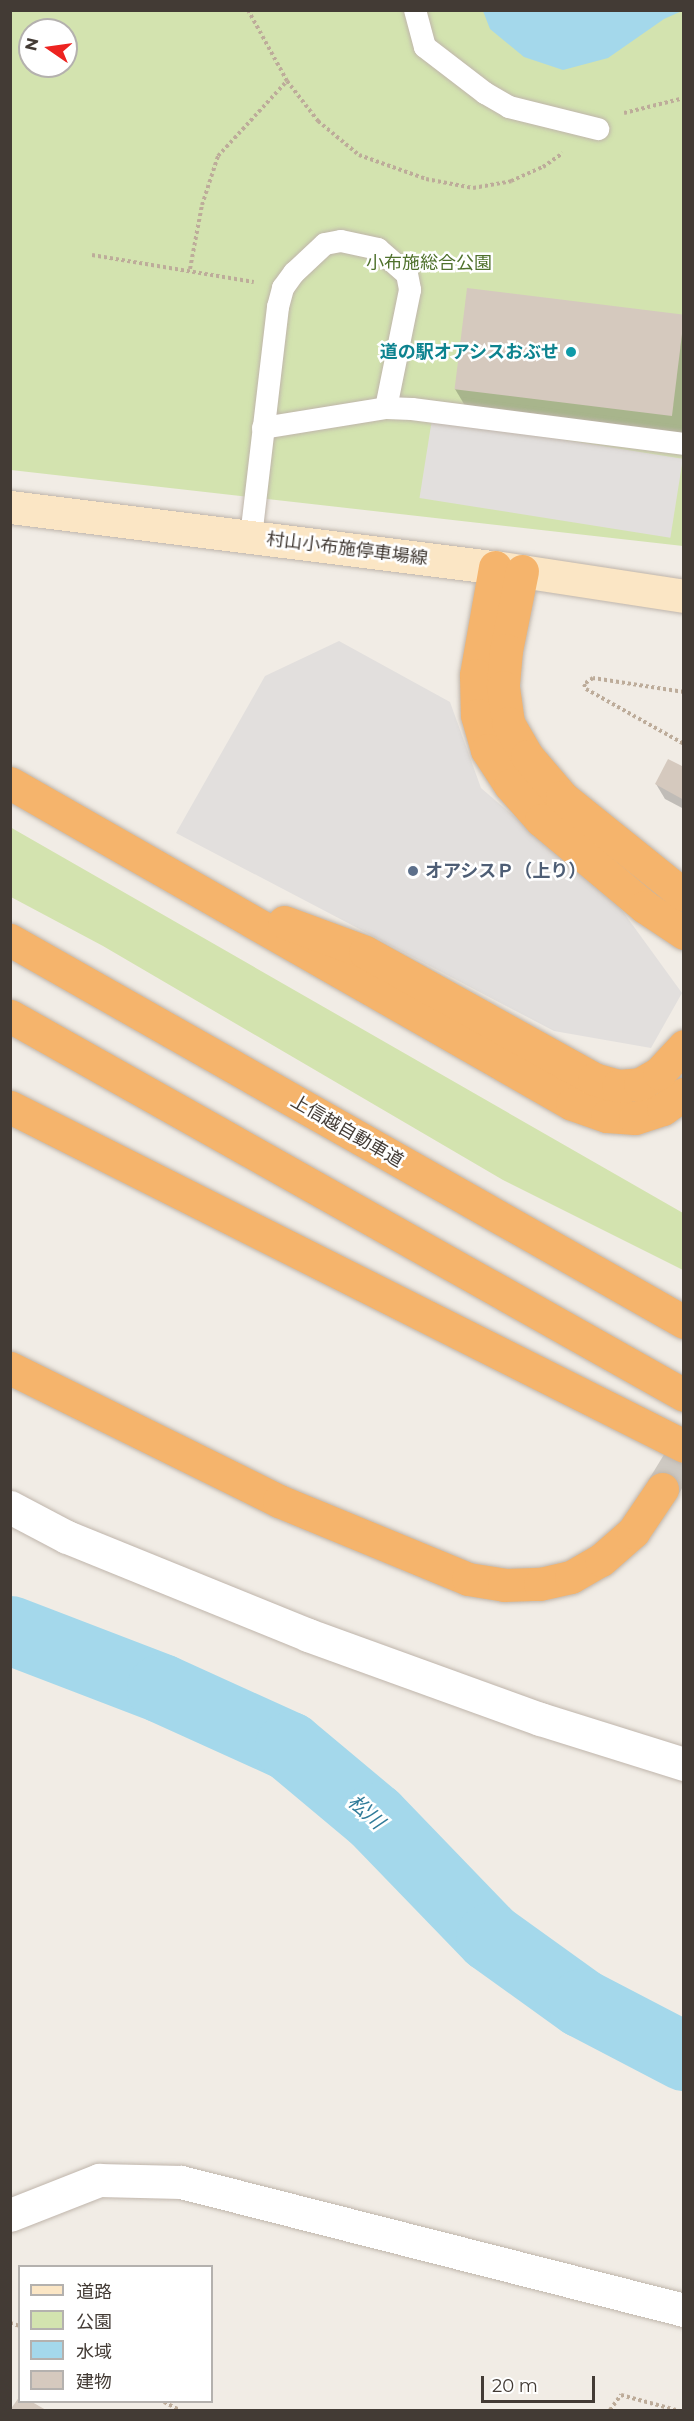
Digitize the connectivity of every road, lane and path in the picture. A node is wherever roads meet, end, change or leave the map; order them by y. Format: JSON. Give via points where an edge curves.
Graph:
{"nodes":[{"id":1,"x":248,"y":10,"type":"edge"},
{"id":2,"x":415,"y":10,"type":"edge"},
{"id":3,"x":286,"y":81,"type":"junction"},
{"id":4,"x":684,"y":98,"type":"edge"},
{"id":5,"x":598,"y":129,"type":"junction"},
{"id":6,"x":92,"y":255,"type":"dead end"},
{"id":7,"x":190,"y":269,"type":"junction"},
{"id":8,"x":283,"y":288,"type":"junction"},
{"id":9,"x":386,"y":408,"type":"junction"},
{"id":10,"x":263,"y":428,"type":"junction"},
{"id":11,"x":684,"y":444,"type":"edge"},
{"id":12,"x":10,"y":507,"type":"edge"},
{"id":13,"x":251,"y":537,"type":"junction"},
{"id":14,"x":508,"y":569,"type":"junction"},
{"id":15,"x":684,"y":596,"type":"edge"},
{"id":16,"x":684,"y":692,"type":"edge"},
{"id":17,"x":684,"y":744,"type":"edge"},
{"id":18,"x":10,"y":783,"type":"edge"},
{"id":19,"x":206,"y":893,"type":"junction"},
{"id":20,"x":684,"y":895,"type":"edge"},
{"id":21,"x":684,"y":933,"type":"edge"},
{"id":22,"x":10,"y":940,"type":"edge"},
{"id":23,"x":10,"y":1016,"type":"edge"},
{"id":24,"x":684,"y":1046,"type":"edge"},
{"id":25,"x":684,"y":1094,"type":"edge"},
{"id":26,"x":10,"y":1107,"type":"edge"},
{"id":27,"x":684,"y":1322,"type":"edge"},
{"id":28,"x":10,"y":1368,"type":"edge"},
{"id":29,"x":684,"y":1395,"type":"edge"},
{"id":30,"x":684,"y":1446,"type":"edge"},
{"id":31,"x":662,"y":1489,"type":"tunnel mouth"},
{"id":32,"x":10,"y":1507,"type":"edge"},
{"id":33,"x":684,"y":1764,"type":"edge"},
{"id":34,"x":10,"y":2215,"type":"edge"},
{"id":35,"x":684,"y":2310,"type":"edge"},
{"id":36,"x":166,"y":2403,"type":"edge"},
{"id":37,"x":180,"y":2410,"type":"edge"},
{"id":38,"x":610,"y":2410,"type":"edge"},
{"id":39,"x":676,"y":2410,"type":"edge"}],
"edges":[{"from":1,"to":3,"type":"path"},
{"from":2,"to":5,"type":"lane","via":[[425,47],[485,93],[509,106]]},
{"from":3,"to":5,"type":"path","via":[[318,121],[359,155],[426,179],[473,188],[511,181],[543,167]]},
{"from":3,"to":7,"type":"path","via":[[218,156]]},
{"from":4,"to":5,"type":"path","via":[[616,116]]},
{"from":6,"to":7,"type":"path"},
{"from":7,"to":8,"type":"path"},
{"from":8,"to":9,"type":"lane","via":[[325,244],[359,243],[378,249],[398,263],[407,274],[410,290]]},
{"from":8,"to":10,"type":"lane","via":[[270,351]]},
{"from":9,"to":10,"type":"lane"},
{"from":9,"to":11,"type":"lane"},
{"from":10,"to":13,"type":"lane"},
{"from":12,"to":13,"type":"main road","name":"村山小布施停車場線"},
{"from":13,"to":14,"type":"main road","name":"村山小布施停車場線"},
{"from":14,"to":15,"type":"main road","name":"村山小布施停車場線"},
{"from":14,"to":20,"type":"highway","via":[[503,687],[508,723],[527,756],[562,797]]},
{"from":14,"to":21,"type":"highway","via":[[476,675],[477,716],[487,750],[510,785],[541,820],[645,907]]},
{"from":16,"to":17,"type":"path","via":[[593,678],[584,684],[586,689]]},
{"from":18,"to":19,"type":"highway"},
{"from":19,"to":24,"type":"highway","via":[[365,952],[594,1079],[618,1086],[640,1084],[659,1073]]},
{"from":19,"to":25,"type":"highway","via":[[572,1104],[607,1116],[635,1118],[663,1109]]},
{"from":22,"to":27,"type":"highway","name":"上信越自動車道"},
{"from":23,"to":29,"type":"highway"},
{"from":26,"to":30,"type":"highway"},
{"from":28,"to":31,"type":"highway","via":[[279,1501],[468,1580],[516,1585],[571,1577],[602,1560],[633,1532]]},
{"from":32,"to":33,"type":"street","via":[[67,1537],[308,1635],[540,1719]]},
{"from":34,"to":35,"type":"street","via":[[99,2180],[181,2182]]},
{"from":36,"to":37,"type":"path"},
{"from":38,"to":39,"type":"path","via":[[621,2395]]}]}
